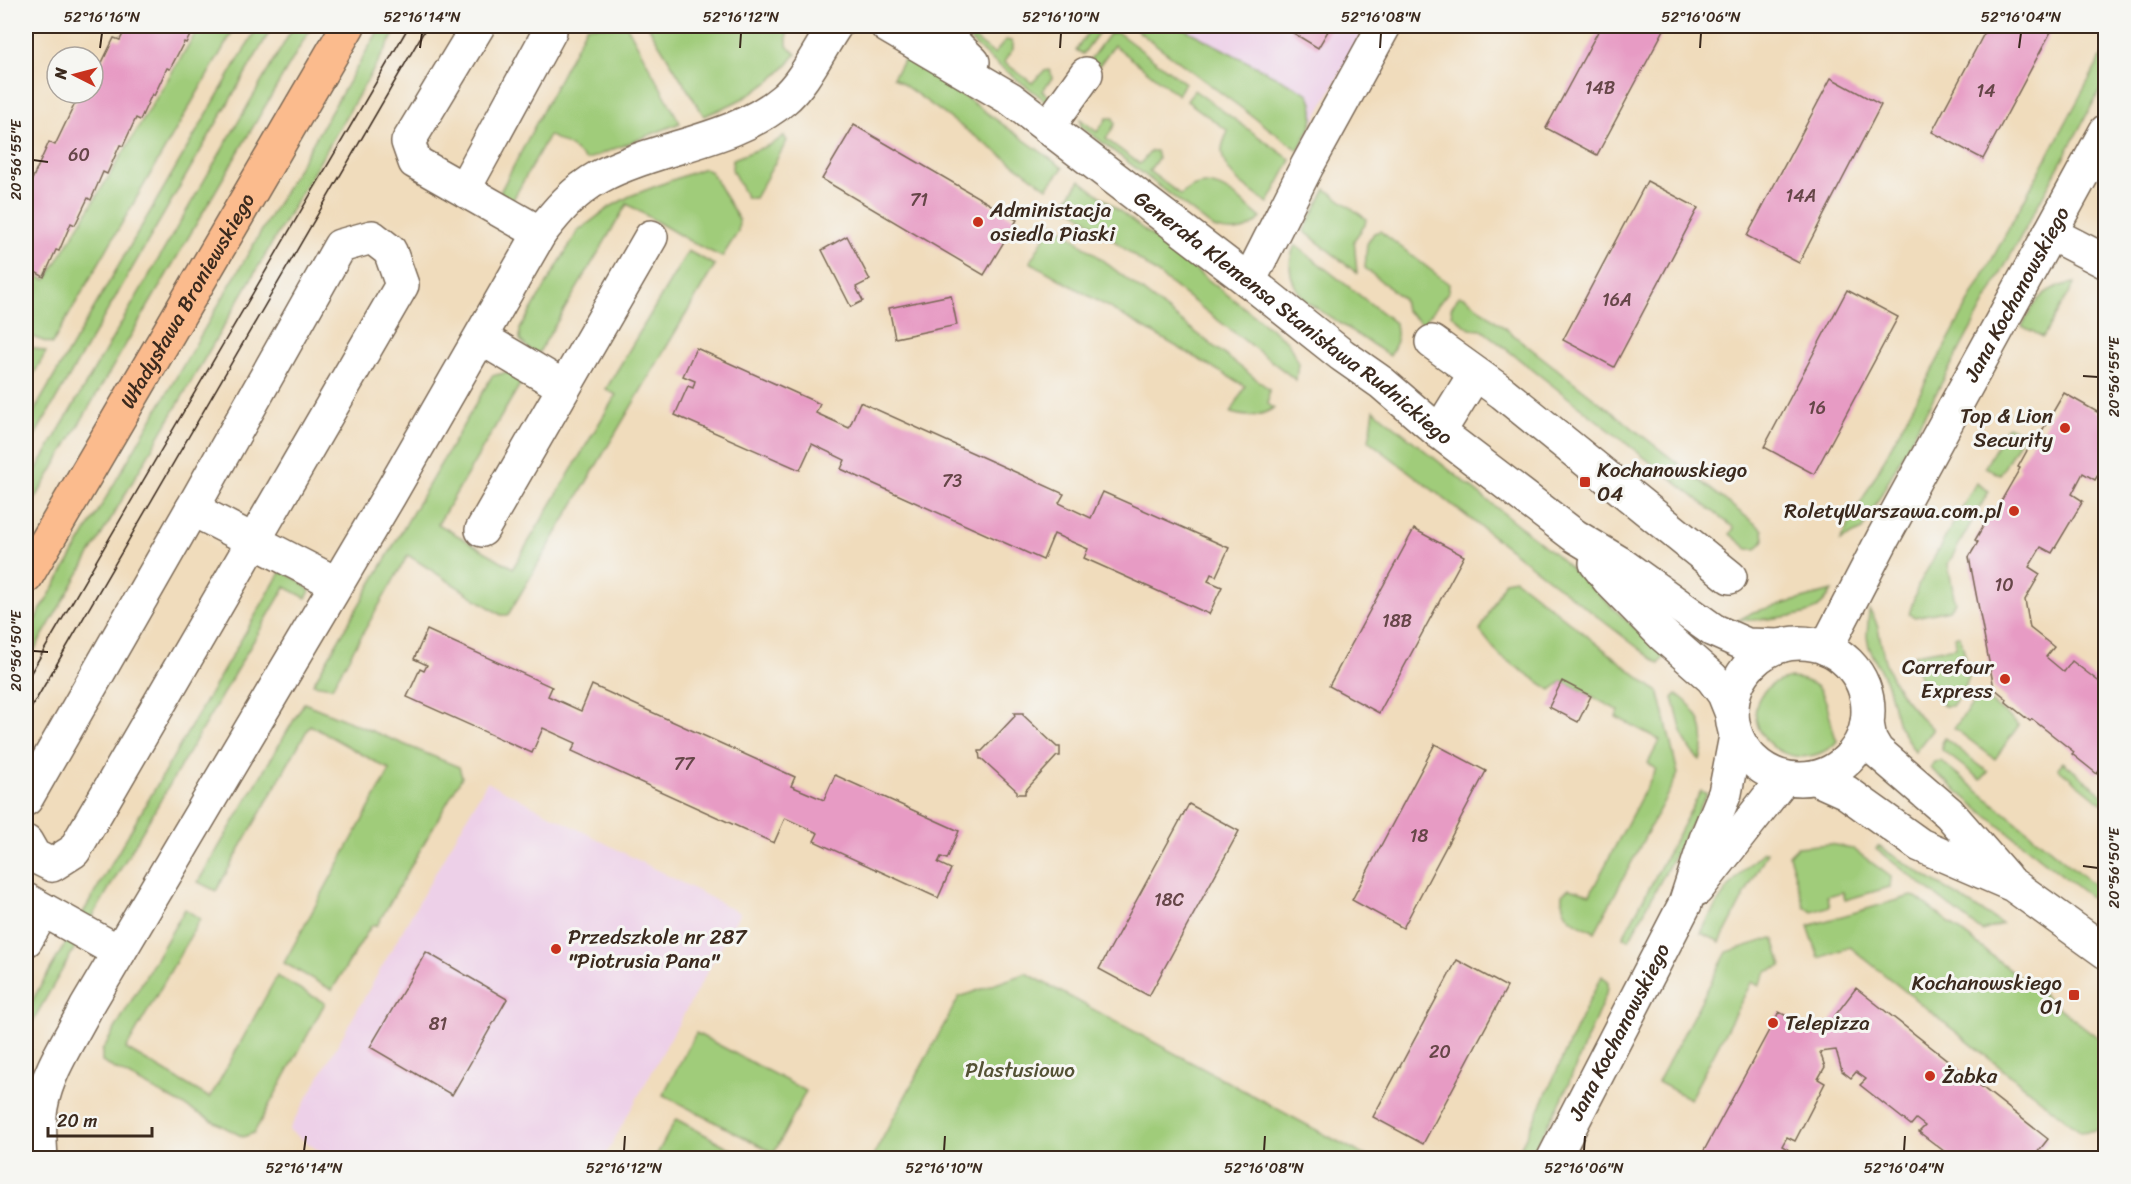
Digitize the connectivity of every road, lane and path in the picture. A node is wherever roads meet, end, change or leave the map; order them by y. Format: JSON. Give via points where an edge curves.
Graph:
{"nodes":[{"id":1,"x":348,"y":26,"type":"edge"},
{"id":2,"x":478,"y":26,"type":"edge"},
{"id":3,"x":549,"y":26,"type":"edge"},
{"id":4,"x":835,"y":26,"type":"edge"},
{"id":5,"x":887,"y":26,"type":"edge"},
{"id":6,"x":936,"y":26,"type":"edge"},
{"id":7,"x":1384,"y":26,"type":"edge"},
{"id":8,"x":1086,"y":74,"type":"dead end"},
{"id":9,"x":1011,"y":99,"type":"junction"},
{"id":10,"x":1048,"y":127,"type":"junction"},
{"id":11,"x":2106,"y":131,"type":"edge"},
{"id":12,"x":464,"y":189,"type":"junction"},
{"id":13,"x":540,"y":233,"type":"junction"},
{"id":14,"x":2050,"y":233,"type":"junction"},
{"id":15,"x":651,"y":237,"type":"dead end"},
{"id":16,"x":2106,"y":262,"type":"edge"},
{"id":17,"x":1249,"y":281,"type":"junction"},
{"id":18,"x":481,"y":338,"type":"junction"},
{"id":19,"x":1432,"y":342,"type":"dead end"},
{"id":20,"x":1475,"y":374,"type":"junction"},
{"id":21,"x":564,"y":387,"type":"junction"},
{"id":22,"x":1439,"y":432,"type":"junction"},
{"id":23,"x":192,"y":509,"type":"junction"},
{"id":24,"x":482,"y":530,"type":"dead end"},
{"id":25,"x":1575,"y":536,"type":"junction"},
{"id":26,"x":254,"y":542,"type":"junction"},
{"id":27,"x":1730,"y":577,"type":"dead end"},
{"id":28,"x":26,"y":578,"type":"edge"},
{"id":29,"x":337,"y":584,"type":"junction"},
{"id":30,"x":1780,"y":646,"type":"junction"},
{"id":31,"x":1826,"y":648,"type":"junction"},
{"id":32,"x":1867,"y":723,"type":"junction"},
{"id":33,"x":1734,"y":725,"type":"junction"},
{"id":34,"x":1799,"y":778,"type":"junction"},
{"id":35,"x":26,"y":799,"type":"edge"},
{"id":36,"x":26,"y":842,"type":"edge"},
{"id":37,"x":2013,"y":885,"type":"junction"},
{"id":38,"x":1685,"y":904,"type":"junction"},
{"id":39,"x":34,"y":905,"type":"edge"},
{"id":40,"x":26,"y":940,"type":"edge"},
{"id":41,"x":119,"y":952,"type":"junction"},
{"id":42,"x":2106,"y":952,"type":"edge"},
{"id":43,"x":41,"y":1158,"type":"edge"},
{"id":44,"x":1554,"y":1158,"type":"edge"}],
"edges":[{"from":1,"to":28,"type":"main road","name":"Władysława Broniewskiego"},
{"from":2,"to":12,"type":"street","via":[[408,142],[415,162]]},
{"from":3,"to":12,"type":"street","via":[[550,31]]},
{"from":4,"to":13,"type":"street","via":[[798,83],[770,110],[734,128],[598,177],[564,203]]},
{"from":5,"to":9,"type":"street","name":"Generała Klemensa Stanisława Rudnickiego"},
{"from":6,"to":9,"type":"street","name":"Generała Klemensa Stanisława Rudnickiego"},
{"from":7,"to":17,"type":"street"},
{"from":8,"to":10,"type":"street"},
{"from":9,"to":10,"type":"street","name":"Generała Klemensa Stanisława Rudnickiego"},
{"from":10,"to":17,"type":"street","name":"Generała Klemensa Stanisława Rudnickiego"},
{"from":11,"to":14,"type":"street","name":"Jana Kochanowskiego"},
{"from":12,"to":13,"type":"street"},
{"from":13,"to":18,"type":"street"},
{"from":14,"to":16,"type":"street"},
{"from":14,"to":31,"type":"street","name":"Jana Kochanowskiego"},
{"from":15,"to":21,"type":"street"},
{"from":17,"to":22,"type":"street","name":"Generała Klemensa Stanisława Rudnickiego"},
{"from":18,"to":21,"type":"street"},
{"from":18,"to":29,"type":"street"},
{"from":19,"to":20,"type":"street"},
{"from":20,"to":22,"type":"street"},
{"from":20,"to":27,"type":"street"},
{"from":21,"to":24,"type":"street"},
{"from":22,"to":25,"type":"street","name":"Generała Klemensa Stanisława Rudnickiego"},
{"from":23,"to":26,"type":"street"},
{"from":23,"to":26,"type":"street","via":[[340,246],[372,237],[390,251],[402,285]]},
{"from":23,"to":35,"type":"street"},
{"from":25,"to":30,"type":"street","name":"Generała Klemensa Stanisława Rudnickiego","via":[[1713,630],[1747,645]]},
{"from":25,"to":33,"type":"street","name":"Generała Klemensa Stanisława Rudnickiego","via":[[1609,580],[1712,678],[1724,694]]},
{"from":26,"to":29,"type":"street"},
{"from":26,"to":36,"type":"street","via":[[74,851],[52,865],[34,856]]},
{"from":29,"to":41,"type":"street"},
{"from":30,"to":31,"type":"street","via":[[1803,643]]},
{"from":30,"to":33,"type":"street","via":[[1760,656],[1744,672],[1734,692]]},
{"from":31,"to":32,"type":"street","via":[[1845,660],[1860,678],[1867,700]]},
{"from":32,"to":34,"type":"street","via":[[1859,745],[1846,762],[1827,774]]},
{"from":32,"to":37,"type":"street","via":[[1877,751],[1949,813]]},
{"from":33,"to":34,"type":"street","via":[[1754,763]]},
{"from":33,"to":38,"type":"street","name":"Jana Kochanowskiego","via":[[1725,793]]},
{"from":34,"to":37,"type":"street","via":[[1846,792],[1920,845]]},
{"from":34,"to":38,"type":"street","name":"Jana Kochanowskiego"},
{"from":37,"to":42,"type":"street"},
{"from":38,"to":44,"type":"street","name":"Jana Kochanowskiego"},
{"from":39,"to":40,"type":"street"},
{"from":39,"to":41,"type":"street"},
{"from":41,"to":43,"type":"street","via":[[49,1079],[41,1105]]}]}
